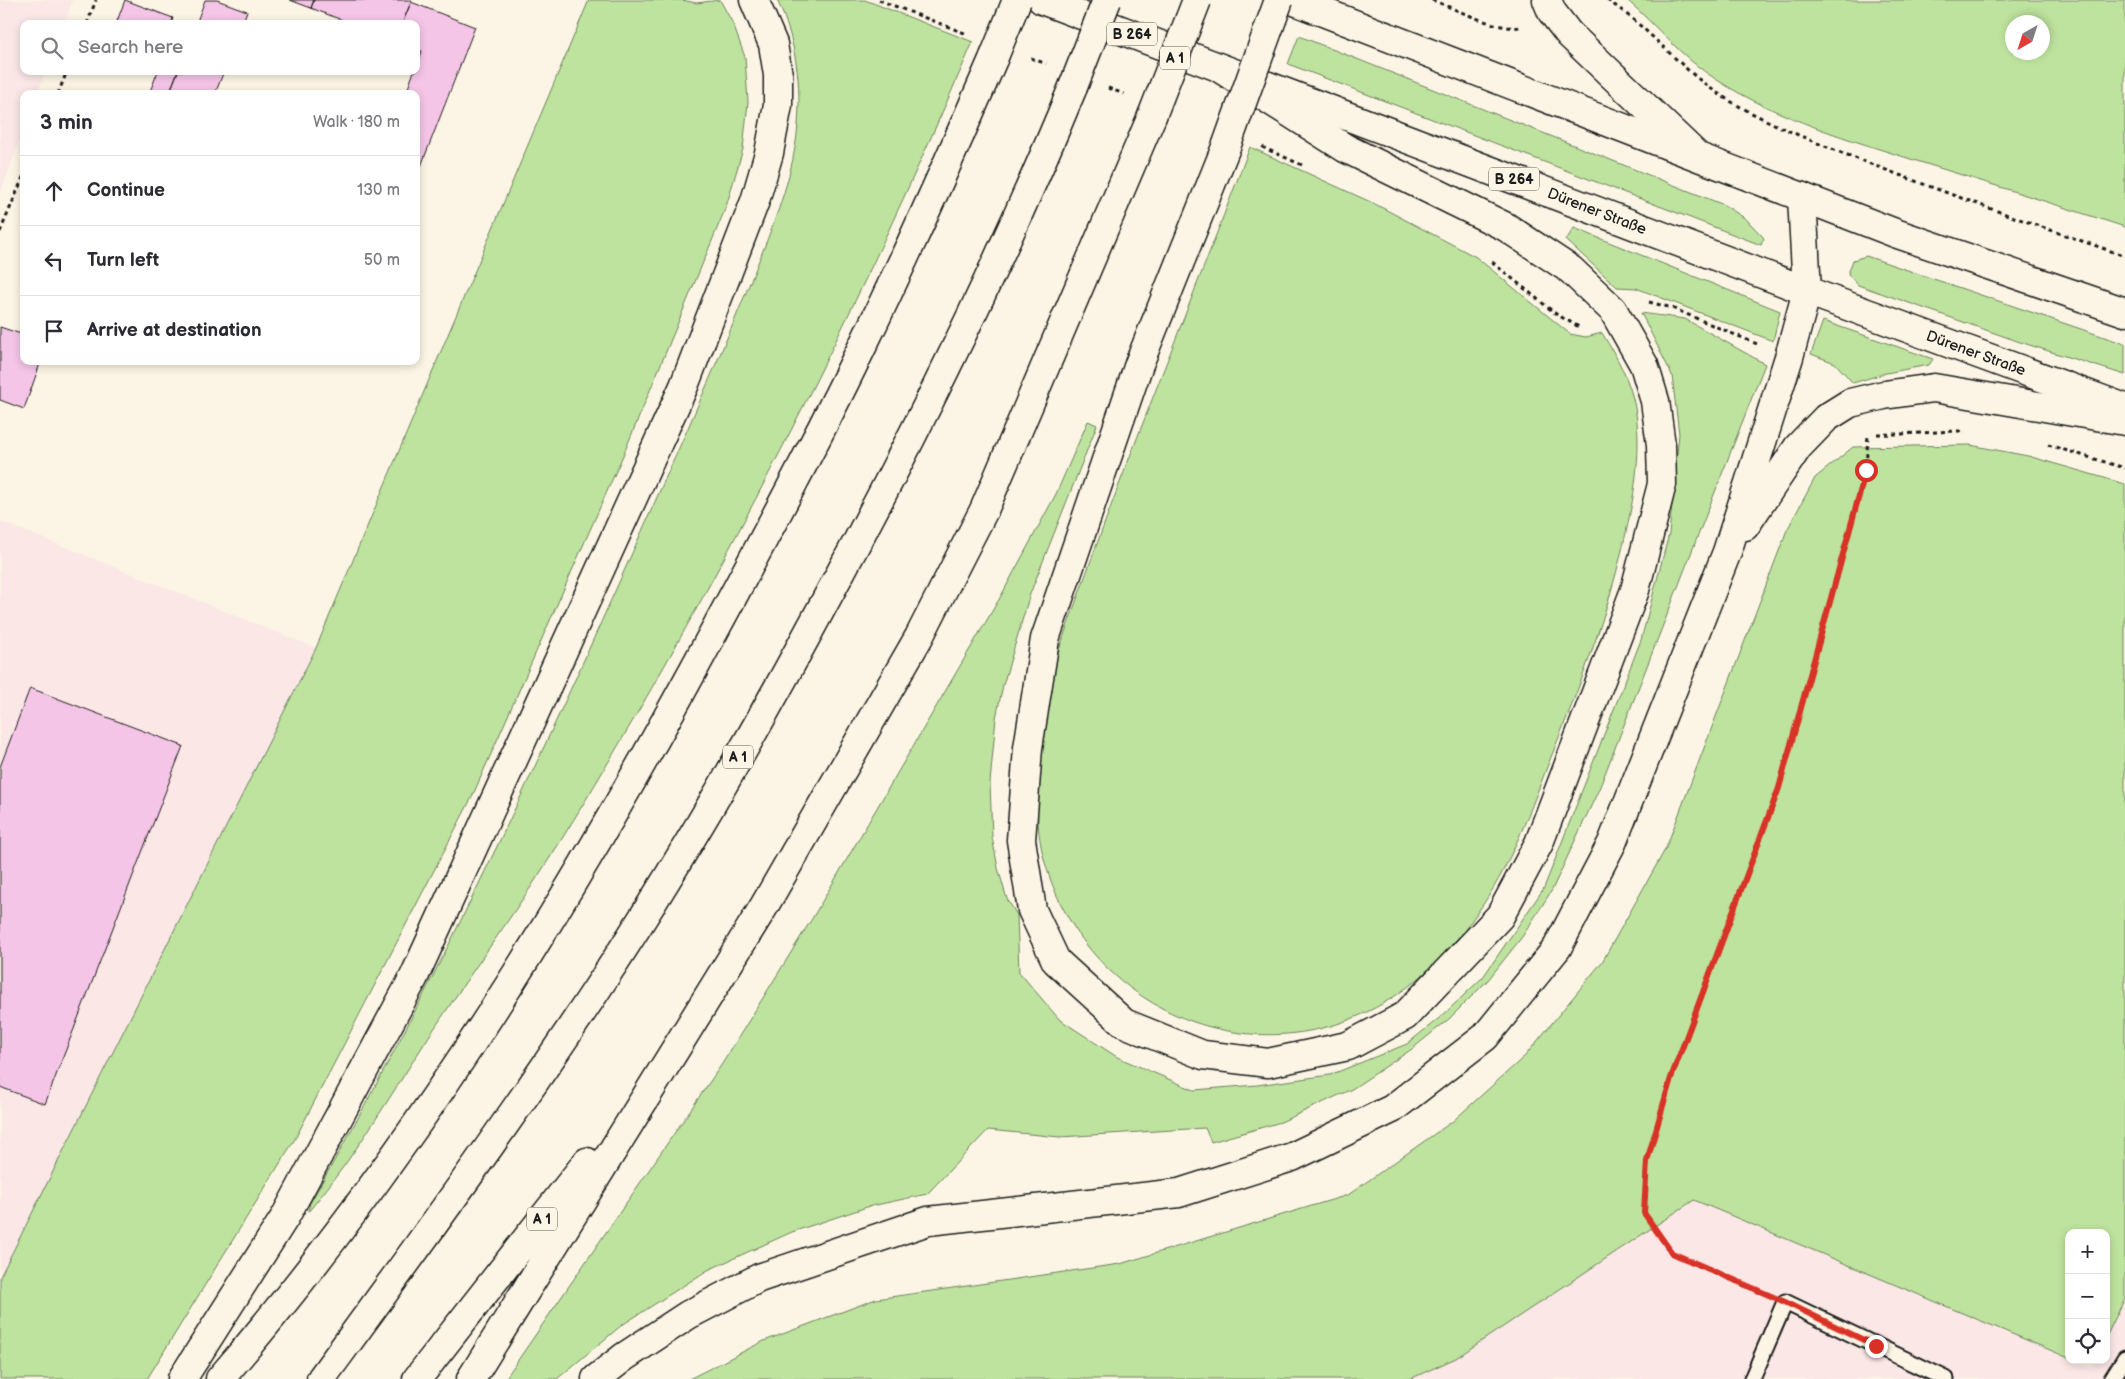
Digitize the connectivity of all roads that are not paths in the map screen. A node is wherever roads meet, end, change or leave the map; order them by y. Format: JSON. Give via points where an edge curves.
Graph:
{"nodes":[{"id":1,"x":754,"y":0,"type":"edge"},
{"id":2,"x":1017,"y":0,"type":"edge"},
{"id":3,"x":1042,"y":0,"type":"edge"},
{"id":4,"x":1108,"y":0,"type":"edge"},
{"id":5,"x":1197,"y":0,"type":"edge"},
{"id":6,"x":1280,"y":0,"type":"edge"},
{"id":7,"x":1292,"y":0,"type":"edge"},
{"id":8,"x":1550,"y":6,"type":"edge"},
{"id":9,"x":1221,"y":69,"type":"junction"},
{"id":10,"x":1696,"y":155,"type":"junction"},
{"id":11,"x":1802,"y":196,"type":"junction"},
{"id":12,"x":1807,"y":291,"type":"junction"},
{"id":13,"x":2125,"y":312,"type":"edge"},
{"id":14,"x":2125,"y":408,"type":"edge"},
{"id":15,"x":2125,"y":421,"type":"edge"},
{"id":16,"x":1727,"y":552,"type":"junction"},
{"id":17,"x":668,"y":1058,"type":"junction"},
{"id":18,"x":2125,"y":1358,"type":"edge"},
{"id":19,"x":182,"y":1379,"type":"edge"},
{"id":20,"x":220,"y":1379,"type":"edge"},
{"id":21,"x":321,"y":1379,"type":"edge"},
{"id":22,"x":417,"y":1379,"type":"edge"},
{"id":23,"x":471,"y":1379,"type":"edge"},
{"id":24,"x":596,"y":1379,"type":"edge"},
{"id":25,"x":1752,"y":1379,"type":"edge"},
{"id":26,"x":1946,"y":1379,"type":"edge"},
{"id":27,"x":2112,"y":1379,"type":"edge"}],
"edges":[{"from":1,"to":19,"type":"main road","via":[[773,44],[778,105],[756,201],[684,386],[414,977],[285,1217]]},
{"from":2,"to":20,"type":"main road","bridge":true,"via":[[926,213],[858,356],[791,488],[615,813],[547,926],[450,1075],[286,1302]]},
{"from":3,"to":9,"type":"main road","name":"Dürener Straße","number":"B 264"},
{"from":4,"to":21,"type":"main road","number":"A 1","bridge":true,"via":[[970,320],[881,498],[772,699],[600,985],[483,1157]]},
{"from":5,"to":17,"type":"main road","number":"A 1","bridge":true,"via":[[1152,116],[984,510],[919,637],[763,908]]},
{"from":6,"to":9,"type":"main road","bridge":true,"via":[[1226,147],[1139,364],[1045,639],[1028,748],[1021,840],[1032,910],[1056,962],[1124,1023],[1203,1055],[1268,1063],[1348,1046],[1405,1016],[1500,916],[1540,843],[1635,590],[1662,484],[1661,445],[1655,401],[1644,365],[1613,310],[1571,270],[1506,227],[1345,148]]},
{"from":7,"to":10,"type":"main road"},
{"from":8,"to":10,"type":"main road","via":[[1569,34]]},
{"from":9,"to":12,"type":"main road","name":"Dürener Straße","number":"B 264"},
{"from":10,"to":11,"type":"main road"},
{"from":11,"to":12,"type":"main road"},
{"from":11,"to":13,"type":"main road","via":[[1895,233]]},
{"from":12,"to":14,"type":"main road","name":"Dürener Straße"},
{"from":12,"to":16,"type":"main road"},
{"from":15,"to":16,"type":"main road","via":[[1934,388],[1850,403],[1826,418],[1798,447]]},
{"from":16,"to":24,"type":"main road","via":[[1612,843],[1557,948],[1485,1037],[1392,1109],[1292,1158],[1179,1193],[928,1221],[759,1278],[688,1315]]},
{"from":17,"to":22,"type":"main road","number":"A 1"},
{"from":17,"to":23,"type":"main road"},
{"from":18,"to":27,"type":"lane"},
{"from":25,"to":26,"type":"lane","via":[[1785,1302]]}]}
